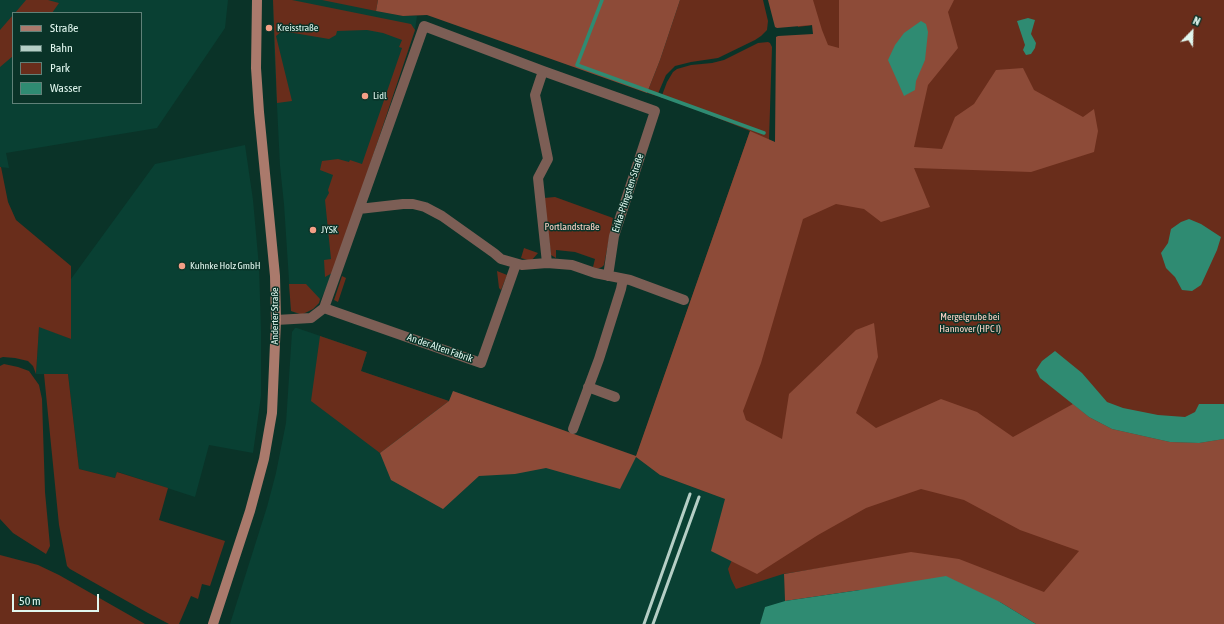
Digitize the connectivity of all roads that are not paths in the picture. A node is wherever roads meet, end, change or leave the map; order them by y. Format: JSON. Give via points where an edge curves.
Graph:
{"nodes":[{"id":1,"x":257,"y":0,"type":"edge"},
{"id":2,"x":543,"y":71,"type":"junction"},
{"id":3,"x":359,"y":209,"type":"junction"},
{"id":4,"x":547,"y":263,"type":"junction"},
{"id":5,"x":516,"y":264,"type":"junction"},
{"id":6,"x":608,"y":276,"type":"junction"},
{"id":7,"x":623,"y":279,"type":"junction"},
{"id":8,"x":684,"y":300,"type":"dead end"},
{"id":9,"x":324,"y":308,"type":"junction"},
{"id":10,"x":276,"y":320,"type":"junction"},
{"id":11,"x":588,"y":387,"type":"junction"},
{"id":12,"x":615,"y":397,"type":"dead end"},
{"id":13,"x":573,"y":429,"type":"dead end"},
{"id":14,"x":212,"y":624,"type":"edge"}],
"edges":[{"from":1,"to":10,"type":"main road","name":"Anderter Straße","via":[[256,60],[259,112],[275,276]]},
{"from":2,"to":3,"type":"street","via":[[424,26]]},
{"from":2,"to":4,"type":"street","via":[[535,95],[548,159],[538,178]]},
{"from":2,"to":6,"type":"street","name":"Erika-Pfingsten-Straße","via":[[655,111],[614,236]]},
{"from":3,"to":5,"type":"street","via":[[403,204],[425,207],[442,216],[501,259]]},
{"from":3,"to":9,"type":"street"},
{"from":4,"to":5,"type":"street"},
{"from":4,"to":6,"type":"street","via":[[572,265]]},
{"from":5,"to":9,"type":"street","name":"An der Alten Fabrik","via":[[481,363]]},
{"from":6,"to":7,"type":"street"},
{"from":7,"to":8,"type":"street"},
{"from":7,"to":11,"type":"street"},
{"from":9,"to":10,"type":"street","via":[[311,318]]},
{"from":10,"to":14,"type":"main road","name":"Anderter Straße","via":[[272,413],[266,450],[248,520]]},
{"from":11,"to":12,"type":"street"},
{"from":11,"to":13,"type":"street"}]}
